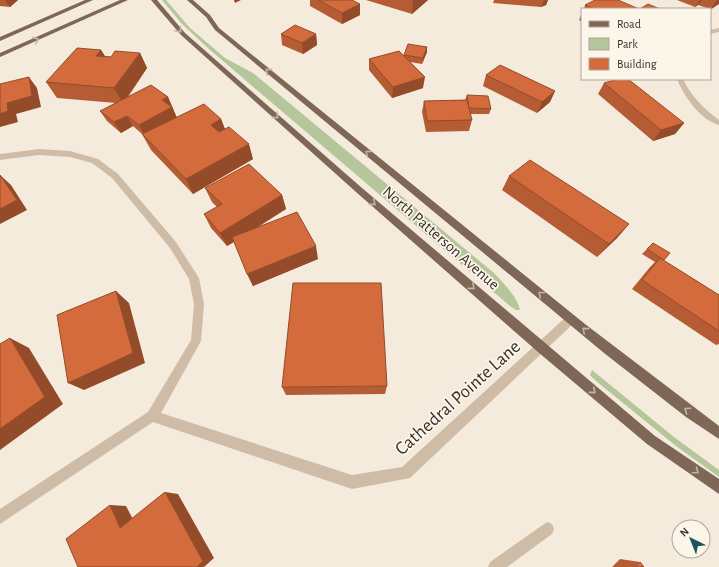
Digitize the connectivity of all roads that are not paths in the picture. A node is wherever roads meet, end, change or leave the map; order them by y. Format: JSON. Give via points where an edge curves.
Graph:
{"nodes":[{"id":1,"x":90,"y":0,"type":"edge"},
{"id":2,"x":125,"y":0,"type":"edge"},
{"id":3,"x":154,"y":0,"type":"edge"},
{"id":4,"x":190,"y":0,"type":"edge"},
{"id":5,"x":0,"y":39,"type":"edge"},
{"id":6,"x":0,"y":56,"type":"edge"},
{"id":7,"x":680,"y":80,"type":"edge"},
{"id":8,"x":719,"y":123,"type":"edge"},
{"id":9,"x":0,"y":157,"type":"edge"},
{"id":10,"x":571,"y":319,"type":"junction"},
{"id":11,"x":542,"y":348,"type":"junction"},
{"id":12,"x":152,"y":416,"type":"junction"},
{"id":13,"x":719,"y":433,"type":"edge"},
{"id":14,"x":719,"y":486,"type":"edge"},
{"id":15,"x":0,"y":517,"type":"edge"},
{"id":16,"x":547,"y":529,"type":"dead end"},
{"id":17,"x":495,"y":567,"type":"edge"}],
"edges":[{"from":1,"to":5,"type":"main road"},
{"from":6,"to":2,"type":"main road","one_way":true},
{"from":3,"to":11,"type":"main road","name":"North Patterson Avenue","one_way":true,"via":[[183,34]]},
{"from":10,"to":4,"type":"main road","name":"North Patterson Avenue","one_way":true,"via":[[217,29],[208,16]]},
{"from":7,"to":8,"type":"street","via":[[703,110]]},
{"from":9,"to":12,"type":"street","via":[[39,152],[70,154],[96,161],[115,176],[173,245],[194,278],[199,304],[196,341]]},
{"from":10,"to":11,"type":"street","name":"Cathedral Pointe Lane"},
{"from":13,"to":10,"type":"main road","name":"North Patterson Avenue","one_way":true},
{"from":11,"to":12,"type":"street","name":"Cathedral Pointe Lane","via":[[405,473],[352,482]]},
{"from":11,"to":14,"type":"main road","name":"North Patterson Avenue","one_way":true,"via":[[651,440]]},
{"from":12,"to":15,"type":"street"},
{"from":16,"to":17,"type":"street"}]}
